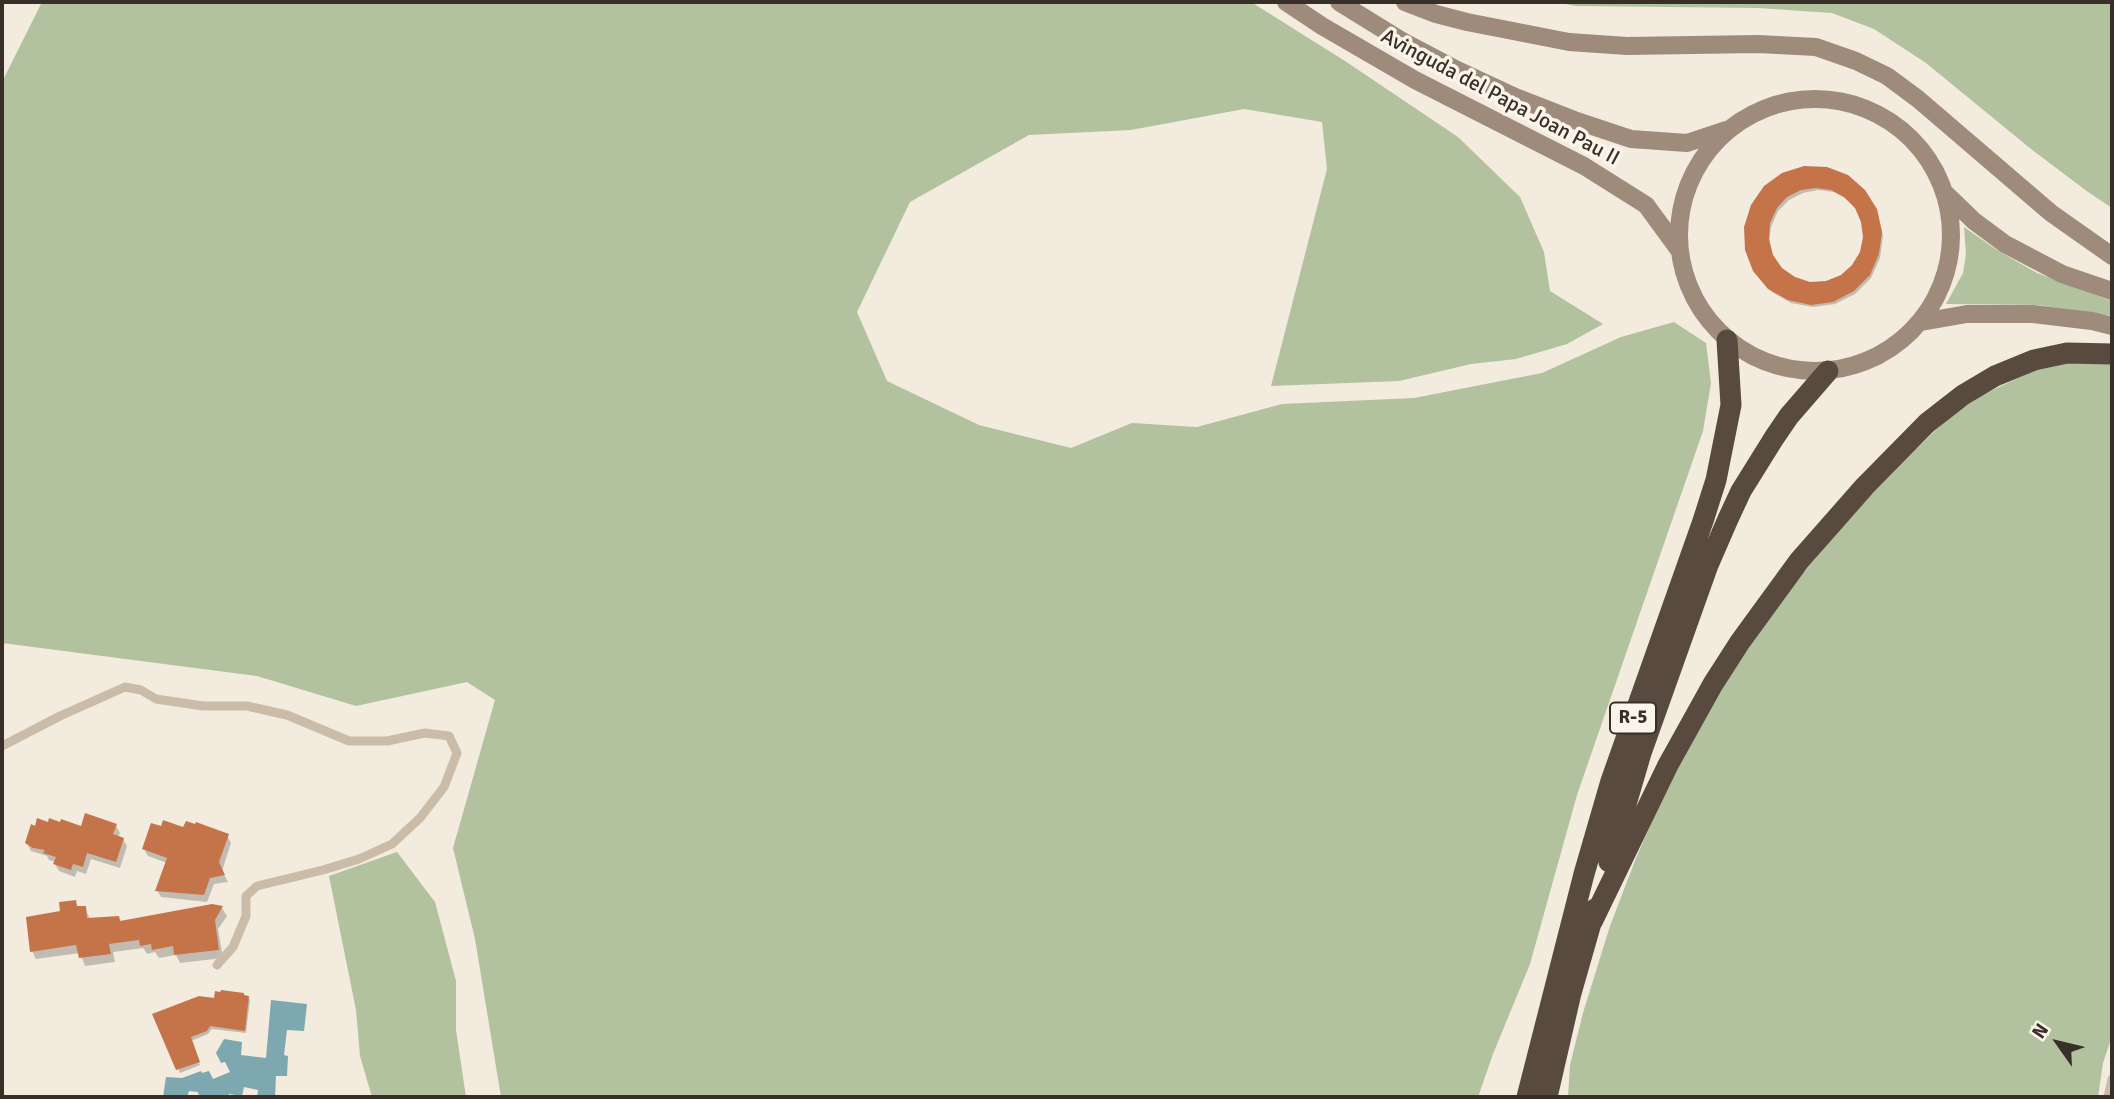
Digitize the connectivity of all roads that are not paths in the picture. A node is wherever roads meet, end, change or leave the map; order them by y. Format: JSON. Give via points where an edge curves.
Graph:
{"nodes":[{"id":1,"x":1286,"y":2,"type":"edge"},
{"id":2,"x":1339,"y":2,"type":"edge"},
{"id":3,"x":1405,"y":2,"type":"edge"},
{"id":4,"x":1726,"y":130,"type":"junction"},
{"id":5,"x":1946,"y":194,"type":"junction"},
{"id":6,"x":1679,"y":250,"type":"junction"},
{"id":7,"x":2112,"y":256,"type":"edge"},
{"id":8,"x":2112,"y":291,"type":"edge"},
{"id":9,"x":1921,"y":322,"type":"junction"},
{"id":10,"x":2112,"y":326,"type":"edge"},
{"id":11,"x":1727,"y":340,"type":"junction"},
{"id":12,"x":2112,"y":354,"type":"edge"},
{"id":13,"x":1828,"y":371,"type":"junction"},
{"id":14,"x":2,"y":746,"type":"edge"},
{"id":15,"x":1592,"y":922,"type":"junction"},
{"id":16,"x":217,"y":965,"type":"dead end"},
{"id":17,"x":2112,"y":1079,"type":"edge"},
{"id":18,"x":1527,"y":1097,"type":"edge"},
{"id":19,"x":1547,"y":1097,"type":"edge"},
{"id":20,"x":2108,"y":1097,"type":"edge"}],
"edges":[{"from":1,"to":6,"type":"main road","name":"Avinguda del Papa Joan Pau II","via":[[1415,80],[1607,180],[1646,205]]},
{"from":2,"to":4,"type":"main road","name":"Avinguda del Papa Joan Pau II","via":[[1457,70],[1515,97],[1631,139],[1687,143]]},
{"from":3,"to":7,"type":"main road","name":"Avinguda del Papa Joan Pau II","via":[[1467,22],[1569,42],[1816,47],[1856,61],[1918,99],[2051,213]]},
{"from":4,"to":5,"type":"main road","via":[[1776,104],[1809,97],[1853,103],[1894,122],[1926,153]]},
{"from":4,"to":6,"type":"main road","via":[[1697,164],[1681,205]]},
{"from":5,"to":8,"type":"main road","via":[[2005,244],[2062,274]]},
{"from":5,"to":9,"type":"main road","via":[[1952,238],[1944,283]]},
{"from":6,"to":11,"type":"main road","via":[[1692,294]]},
{"from":9,"to":10,"type":"main road","via":[[1967,314],[2033,314]]},
{"from":9,"to":13,"type":"main road","via":[[1895,346],[1863,363]]},
{"from":11,"to":13,"type":"main road","via":[[1757,360],[1792,370]]},
{"from":11,"to":18,"type":"highway","number":"R-5","via":[[1731,405],[1716,480],[1611,781]]},
{"from":12,"to":15,"type":"highway","via":[[2067,353],[1995,376],[1927,423],[1865,486],[1799,561],[1713,684]]},
{"from":13,"to":15,"type":"highway","via":[[1789,416],[1741,491],[1708,565],[1641,753]]},
{"from":14,"to":16,"type":"lane","via":[[125,687],[156,699],[247,706],[287,715],[349,741],[387,741],[425,733],[449,736],[457,753],[444,787],[420,818],[392,844],[359,859],[257,886],[246,897],[246,916],[233,947]]},
{"from":15,"to":19,"type":"highway"},
{"from":17,"to":20,"type":"lane"}]}
